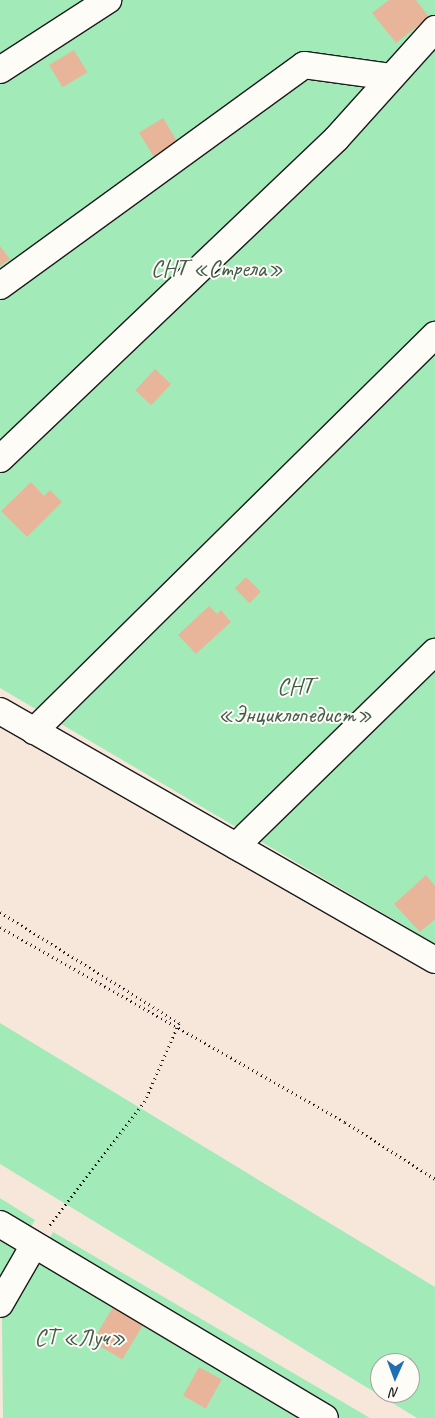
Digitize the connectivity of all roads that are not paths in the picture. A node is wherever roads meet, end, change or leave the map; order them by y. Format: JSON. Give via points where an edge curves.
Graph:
{"nodes":[{"id":1,"x":108,"y":0,"type":"edge"},
{"id":2,"x":435,"y":28,"type":"edge"},
{"id":3,"x":0,"y":70,"type":"edge"},
{"id":4,"x":390,"y":77,"type":"junction"},
{"id":5,"x":0,"y":286,"type":"edge"},
{"id":6,"x":435,"y":335,"type":"edge"},
{"id":7,"x":0,"y":459,"type":"edge"},
{"id":8,"x":435,"y":652,"type":"edge"},
{"id":9,"x":0,"y":711,"type":"edge"},
{"id":10,"x":34,"y":731,"type":"junction"},
{"id":11,"x":236,"y":846,"type":"junction"},
{"id":12,"x":434,"y":957,"type":"edge"},
{"id":13,"x":0,"y":1224,"type":"edge"},
{"id":14,"x":34,"y":1245,"type":"junction"},
{"id":15,"x":0,"y":1304,"type":"edge"},
{"id":16,"x":325,"y":1418,"type":"edge"}],
"edges":[{"from":1,"to":3,"type":"street"},
{"from":2,"to":4,"type":"street"},
{"from":4,"to":5,"type":"street","via":[[304,65]]},
{"from":4,"to":7,"type":"street","via":[[336,139]]},
{"from":6,"to":10,"type":"street"},
{"from":8,"to":11,"type":"street"},
{"from":9,"to":10,"type":"street"},
{"from":10,"to":11,"type":"street"},
{"from":11,"to":12,"type":"street"},
{"from":13,"to":14,"type":"street"},
{"from":14,"to":15,"type":"street"},
{"from":14,"to":16,"type":"street"}]}
